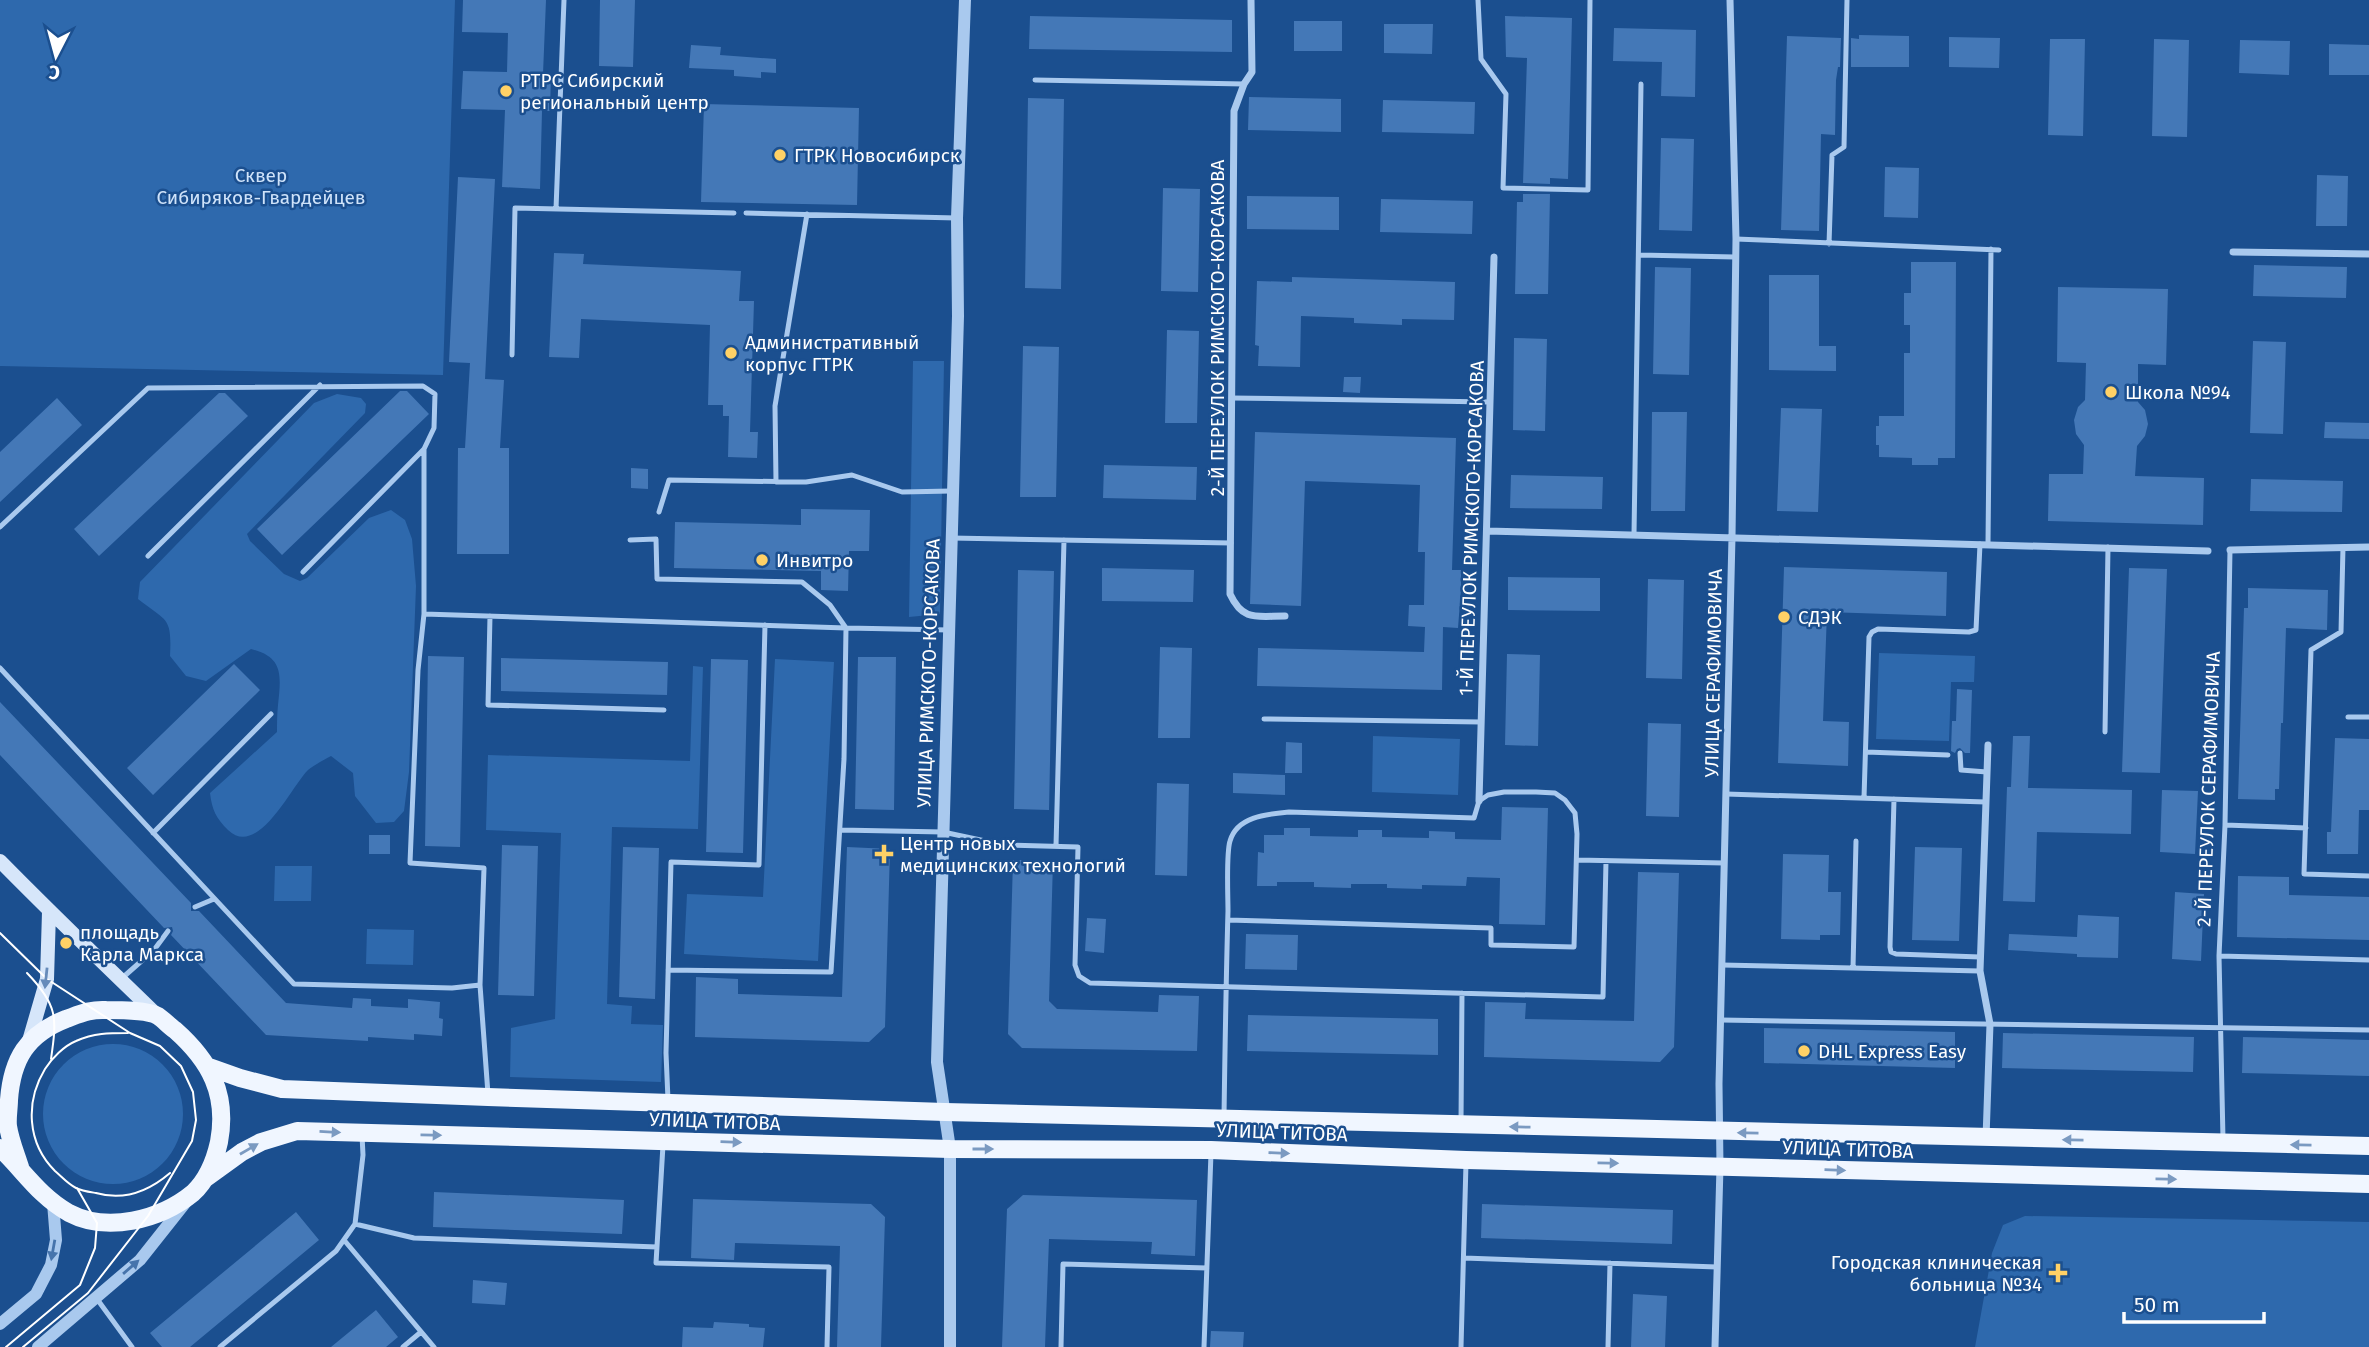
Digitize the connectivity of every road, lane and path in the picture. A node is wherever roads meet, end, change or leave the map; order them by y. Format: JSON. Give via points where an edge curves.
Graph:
{"nodes":[{"id":1,"x":564,"y":0,"type":"edge"},
{"id":2,"x":965,"y":0,"type":"edge"},
{"id":3,"x":1251,"y":0,"type":"edge"},
{"id":4,"x":1478,"y":0,"type":"edge"},
{"id":5,"x":1590,"y":0,"type":"edge"},
{"id":6,"x":1730,"y":0,"type":"edge"},
{"id":7,"x":1847,"y":0,"type":"edge"},
{"id":8,"x":1035,"y":80,"type":"dead end"},
{"id":9,"x":1244,"y":84,"type":"junction"},
{"id":10,"x":1641,"y":84,"type":"dead end"},
{"id":11,"x":556,"y":209,"type":"junction"},
{"id":12,"x":734,"y":213,"type":"dead end"},
{"id":13,"x":746,"y":213,"type":"dead end"},
{"id":14,"x":807,"y":214,"type":"junction"},
{"id":15,"x":957,"y":218,"type":"junction"},
{"id":16,"x":1736,"y":239,"type":"junction"},
{"id":17,"x":1829,"y":244,"type":"junction"},
{"id":18,"x":1991,"y":249,"type":"junction"},
{"id":19,"x":1999,"y":250,"type":"dead end"},
{"id":20,"x":2233,"y":252,"type":"dead end"},
{"id":21,"x":2369,"y":254,"type":"edge"},
{"id":22,"x":1639,"y":255,"type":"junction"},
{"id":23,"x":1494,"y":257,"type":"dead end"},
{"id":24,"x":1735,"y":257,"type":"junction"},
{"id":25,"x":512,"y":355,"type":"dead end"},
{"id":26,"x":320,"y":385,"type":"junction"},
{"id":27,"x":1232,"y":398,"type":"junction"},
{"id":28,"x":1490,"y":402,"type":"junction"},
{"id":29,"x":424,"y":449,"type":"junction"},
{"id":30,"x":776,"y":482,"type":"junction"},
{"id":31,"x":951,"y":491,"type":"junction"},
{"id":32,"x":659,"y":512,"type":"dead end"},
{"id":33,"x":0,"y":527,"type":"edge"},
{"id":34,"x":1486,"y":531,"type":"junction"},
{"id":35,"x":1634,"y":534,"type":"junction"},
{"id":36,"x":951,"y":537,"type":"junction"},
{"id":37,"x":1732,"y":537,"type":"junction"},
{"id":38,"x":630,"y":540,"type":"dead end"},
{"id":39,"x":1065,"y":540,"type":"junction"},
{"id":40,"x":1231,"y":542,"type":"junction"},
{"id":41,"x":1984,"y":544,"type":"junction"},
{"id":42,"x":2108,"y":547,"type":"junction"},
{"id":43,"x":2343,"y":547,"type":"junction"},
{"id":44,"x":2369,"y":547,"type":"edge"},
{"id":45,"x":2208,"y":551,"type":"dead end"},
{"id":46,"x":2230,"y":551,"type":"joint"},
{"id":47,"x":148,"y":556,"type":"dead end"},
{"id":48,"x":303,"y":572,"type":"dead end"},
{"id":49,"x":424,"y":614,"type":"junction"},
{"id":50,"x":490,"y":616,"type":"junction"},
{"id":51,"x":1285,"y":616,"type":"dead end"},
{"id":52,"x":765,"y":625,"type":"junction"},
{"id":53,"x":846,"y":628,"type":"junction"},
{"id":54,"x":950,"y":630,"type":"junction"},
{"id":55,"x":0,"y":668,"type":"edge"},
{"id":56,"x":664,"y":710,"type":"dead end"},
{"id":57,"x":271,"y":714,"type":"dead end"},
{"id":58,"x":2348,"y":717,"type":"dead end"},
{"id":59,"x":2369,"y":717,"type":"edge"},
{"id":60,"x":1264,"y":719,"type":"dead end"},
{"id":61,"x":1481,"y":722,"type":"junction"},
{"id":62,"x":2105,"y":732,"type":"dead end"},
{"id":63,"x":1988,"y":745,"type":"dead end"},
{"id":64,"x":1866,"y":752,"type":"junction"},
{"id":65,"x":1961,"y":753,"type":"dead end"},
{"id":66,"x":1948,"y":755,"type":"dead end"},
{"id":67,"x":1987,"y":772,"type":"junction"},
{"id":68,"x":1726,"y":794,"type":"junction"},
{"id":69,"x":1864,"y":798,"type":"junction"},
{"id":70,"x":1894,"y":799,"type":"junction"},
{"id":71,"x":1479,"y":801,"type":"junction"},
{"id":72,"x":1986,"y":802,"type":"junction"},
{"id":73,"x":2225,"y":825,"type":"junction"},
{"id":74,"x":2306,"y":828,"type":"junction"},
{"id":75,"x":840,"y":830,"type":"junction"},
{"id":76,"x":943,"y":832,"type":"junction"},
{"id":77,"x":153,"y":833,"type":"junction"},
{"id":78,"x":1856,"y":841,"type":"dead end"},
{"id":79,"x":1056,"y":846,"type":"junction"},
{"id":80,"x":1577,"y":860,"type":"junction"},
{"id":81,"x":0,"y":861,"type":"edge"},
{"id":82,"x":1606,"y":861,"type":"junction"},
{"id":83,"x":1724,"y":863,"type":"junction"},
{"id":84,"x":2369,"y":876,"type":"edge"},
{"id":85,"x":214,"y":899,"type":"junction"},
{"id":86,"x":195,"y":907,"type":"dead end"},
{"id":87,"x":50,"y":912,"type":"junction"},
{"id":88,"x":1228,"y":920,"type":"junction"},
{"id":89,"x":168,"y":932,"type":"dead end"},
{"id":90,"x":2219,"y":956,"type":"junction"},
{"id":91,"x":1980,"y":957,"type":"junction"},
{"id":92,"x":2369,"y":960,"type":"edge"},
{"id":93,"x":1722,"y":965,"type":"junction"},
{"id":94,"x":1853,"y":968,"type":"junction"},
{"id":95,"x":668,"y":970,"type":"junction"},
{"id":96,"x":1980,"y":971,"type":"junction"},
{"id":97,"x":120,"y":979,"type":"junction"},
{"id":98,"x":480,"y":985,"type":"junction"},
{"id":99,"x":1226,"y":987,"type":"junction"},
{"id":100,"x":1462,"y":993,"type":"junction"},
{"id":101,"x":157,"y":1015,"type":"junction"},
{"id":102,"x":1721,"y":1020,"type":"junction"},
{"id":103,"x":1990,"y":1024,"type":"junction"},
{"id":104,"x":2221,"y":1028,"type":"junction"},
{"id":105,"x":2369,"y":1030,"type":"edge"},
{"id":106,"x":29,"y":1041,"type":"junction"},
{"id":107,"x":17,"y":1059,"type":"junction"},
{"id":108,"x":209,"y":1066,"type":"junction"},
{"id":109,"x":0,"y":1068,"type":"edge"},
{"id":110,"x":488,"y":1097,"type":"junction"},
{"id":111,"x":668,"y":1103,"type":"junction"},
{"id":112,"x":945,"y":1112,"type":"junction"},
{"id":113,"x":1224,"y":1120,"type":"junction"},
{"id":114,"x":1461,"y":1126,"type":"junction"},
{"id":115,"x":1720,"y":1132,"type":"junction"},
{"id":116,"x":362,"y":1134,"type":"junction"},
{"id":117,"x":1986,"y":1138,"type":"junction"},
{"id":118,"x":663,"y":1140,"type":"junction"},
{"id":119,"x":2224,"y":1143,"type":"junction"},
{"id":120,"x":2369,"y":1146,"type":"edge"},
{"id":121,"x":0,"y":1148,"type":"edge"},
{"id":122,"x":950,"y":1149,"type":"junction"},
{"id":123,"x":1211,"y":1150,"type":"junction"},
{"id":124,"x":1466,"y":1160,"type":"junction"},
{"id":125,"x":20,"y":1167,"type":"junction"},
{"id":126,"x":1720,"y":1167,"type":"junction"},
{"id":127,"x":205,"y":1178,"type":"junction"},
{"id":128,"x":2369,"y":1184,"type":"edge"},
{"id":129,"x":192,"y":1193,"type":"junction"},
{"id":130,"x":53,"y":1203,"type":"junction"},
{"id":131,"x":355,"y":1224,"type":"junction"},
{"id":132,"x":344,"y":1240,"type":"junction"},
{"id":133,"x":657,"y":1247,"type":"junction"},
{"id":134,"x":1464,"y":1258,"type":"junction"},
{"id":135,"x":1610,"y":1263,"type":"junction"},
{"id":136,"x":1717,"y":1267,"type":"junction"},
{"id":137,"x":1207,"y":1268,"type":"junction"},
{"id":138,"x":96,"y":1297,"type":"junction"},
{"id":139,"x":0,"y":1324,"type":"edge"},
{"id":140,"x":421,"y":1332,"type":"junction"},
{"id":141,"x":37,"y":1347,"type":"edge"},
{"id":142,"x":132,"y":1347,"type":"edge"},
{"id":143,"x":220,"y":1347,"type":"edge"},
{"id":144,"x":403,"y":1347,"type":"edge"},
{"id":145,"x":434,"y":1347,"type":"edge"},
{"id":146,"x":827,"y":1347,"type":"edge"},
{"id":147,"x":950,"y":1347,"type":"edge"},
{"id":148,"x":1061,"y":1347,"type":"edge"},
{"id":149,"x":1204,"y":1347,"type":"edge"},
{"id":150,"x":1461,"y":1347,"type":"edge"},
{"id":151,"x":1608,"y":1347,"type":"edge"},
{"id":152,"x":1715,"y":1347,"type":"edge"}],
"edges":[{"from":1,"to":11,"type":"lane"},
{"from":2,"to":15,"type":"street","name":"УЛИЦА РИМСКОГО-КОРСАКОВА"},
{"from":3,"to":9,"type":"street","name":"2-Й ПЕРЕУЛОК РИМСКОГО-КОРСАКОВА","via":[[1252,72]]},
{"from":4,"to":5,"type":"lane","via":[[1481,59],[1506,94],[1503,188],[1588,190]]},
{"from":6,"to":16,"type":"street","name":"УЛИЦА СЕРАФИМОВИЧА"},
{"from":7,"to":17,"type":"lane","via":[[1844,147],[1832,155]]},
{"from":8,"to":9,"type":"lane"},
{"from":9,"to":27,"type":"street","name":"2-Й ПЕРЕУЛОК РИМСКОГО-КОРСАКОВА","via":[[1234,111]]},
{"from":10,"to":22,"type":"lane"},
{"from":11,"to":12,"type":"lane"},
{"from":11,"to":25,"type":"lane","via":[[515,208]]},
{"from":13,"to":14,"type":"lane"},
{"from":14,"to":15,"type":"lane"},
{"from":14,"to":30,"type":"lane","via":[[775,406]]},
{"from":15,"to":31,"type":"street","name":"УЛИЦА РИМСКОГО-КОРСАКОВА"},
{"from":16,"to":17,"type":"lane"},
{"from":16,"to":24,"type":"street","name":"УЛИЦА СЕРАФИМОВИЧА"},
{"from":17,"to":18,"type":"lane"},
{"from":18,"to":19,"type":"lane"},
{"from":18,"to":41,"type":"lane"},
{"from":20,"to":21,"type":"street"},
{"from":22,"to":24,"type":"lane"},
{"from":22,"to":35,"type":"lane"},
{"from":23,"to":28,"type":"street","name":"1-Й ПЕРЕУЛОК РИМСКОГО-КОРСАКОВА"},
{"from":24,"to":37,"type":"street","name":"УЛИЦА СЕРАФИМОВИЧА"},
{"from":26,"to":29,"type":"lane","via":[[423,386],[435,394],[434,428]]},
{"from":26,"to":33,"type":"lane","via":[[148,387]]},
{"from":26,"to":47,"type":"lane"},
{"from":27,"to":28,"type":"lane"},
{"from":27,"to":40,"type":"street","name":"2-Й ПЕРЕУЛОК РИМСКОГО-КОРСАКОВА"},
{"from":28,"to":34,"type":"street","name":"1-Й ПЕРЕУЛОК РИМСКОГО-КОРСАКОВА"},
{"from":29,"to":48,"type":"lane"},
{"from":29,"to":49,"type":"lane"},
{"from":30,"to":31,"type":"lane","via":[[852,475],[902,492]]},
{"from":30,"to":32,"type":"lane","via":[[669,480]]},
{"from":31,"to":36,"type":"street","name":"УЛИЦА РИМСКОГО-КОРСАКОВА"},
{"from":34,"to":35,"type":"street"},
{"from":34,"to":61,"type":"street","name":"1-Й ПЕРЕУЛОК РИМСКОГО-КОРСАКОВА"},
{"from":35,"to":37,"type":"street"},
{"from":36,"to":39,"type":"lane"},
{"from":36,"to":54,"type":"street","name":"УЛИЦА РИМСКОГО-КОРСАКОВА"},
{"from":37,"to":41,"type":"street"},
{"from":37,"to":68,"type":"street","name":"УЛИЦА СЕРАФИМОВИЧА"},
{"from":38,"to":53,"type":"lane","via":[[656,540],[657,579],[802,582],[830,605]]},
{"from":39,"to":40,"type":"lane"},
{"from":39,"to":79,"type":"lane"},
{"from":40,"to":51,"type":"street","name":"2-Й ПЕРЕУЛОК РИМСКОГО-КОРСАКОВА","via":[[1230,594],[1236,606],[1252,617]]},
{"from":41,"to":42,"type":"street"},
{"from":41,"to":64,"type":"lane","via":[[1976,630],[1878,629],[1869,637]]},
{"from":42,"to":45,"type":"street"},
{"from":42,"to":62,"type":"lane"},
{"from":43,"to":44,"type":"street"},
{"from":43,"to":46,"type":"street"},
{"from":43,"to":74,"type":"lane","via":[[2341,632],[2311,650]]},
{"from":46,"to":73,"type":"lane","name":"2-Й ПЕРЕУЛОК СЕРАФИМОВИЧА"},
{"from":49,"to":50,"type":"lane"},
{"from":49,"to":98,"type":"lane","via":[[410,863],[484,868]]},
{"from":50,"to":52,"type":"lane"},
{"from":50,"to":56,"type":"lane","via":[[488,705]]},
{"from":52,"to":53,"type":"lane"},
{"from":52,"to":95,"type":"lane","via":[[759,865],[671,862]]},
{"from":53,"to":54,"type":"lane"},
{"from":53,"to":75,"type":"lane"},
{"from":54,"to":76,"type":"street","name":"УЛИЦА РИМСКОГО-КОРСАКОВА"},
{"from":55,"to":77,"type":"lane"},
{"from":57,"to":77,"type":"lane"},
{"from":58,"to":59,"type":"lane"},
{"from":60,"to":61,"type":"lane"},
{"from":61,"to":71,"type":"street","name":"1-Й ПЕРЕУЛОК РИМСКОГО-КОРСАКОВА"},
{"from":63,"to":67,"type":"street"},
{"from":64,"to":66,"type":"lane"},
{"from":64,"to":69,"type":"lane"},
{"from":65,"to":67,"type":"lane","via":[[1961,770]]},
{"from":67,"to":72,"type":"street"},
{"from":68,"to":69,"type":"lane"},
{"from":68,"to":83,"type":"street","name":"УЛИЦА СЕРАФИМОВИЧА"},
{"from":69,"to":70,"type":"lane"},
{"from":70,"to":72,"type":"lane"},
{"from":70,"to":91,"type":"lane","via":[[1891,952]]},
{"from":71,"to":80,"type":"lane","via":[[1504,792],[1555,793],[1575,813]]},
{"from":71,"to":88,"type":"lane","via":[[1474,818],[1289,812],[1253,818],[1230,840]]},
{"from":72,"to":91,"type":"street"},
{"from":73,"to":74,"type":"lane"},
{"from":73,"to":90,"type":"lane","name":"2-Й ПЕРЕУЛОК СЕРАФИМОВИЧА"},
{"from":74,"to":84,"type":"lane","via":[[2304,874]]},
{"from":75,"to":76,"type":"lane"},
{"from":75,"to":95,"type":"lane","via":[[831,972]]},
{"from":76,"to":79,"type":"lane","via":[[1004,845]]},
{"from":76,"to":112,"type":"street","name":"УЛИЦА РИМСКОГО-КОРСАКОВА","via":[[937,1062]]},
{"from":77,"to":85,"type":"lane"},
{"from":78,"to":94,"type":"lane"},
{"from":79,"to":99,"type":"lane","via":[[1078,846],[1075,965],[1079,976],[1090,984]]},
{"from":80,"to":82,"type":"lane"},
{"from":80,"to":88,"type":"lane","via":[[1574,947],[1491,944],[1492,928]]},
{"from":81,"to":87,"type":"main road"},
{"from":82,"to":83,"type":"lane"},
{"from":82,"to":100,"type":"lane","via":[[1603,997]]},
{"from":83,"to":93,"type":"street","name":"УЛИЦА СЕРАФИМОВИЧА"},
{"from":85,"to":86,"type":"lane"},
{"from":85,"to":98,"type":"lane","via":[[294,984]]},
{"from":87,"to":97,"type":"main road"},
{"from":87,"to":106,"type":"main road","one_way":true,"via":[[47,979]]},
{"from":88,"to":99,"type":"lane"},
{"from":89,"to":97,"type":"lane"},
{"from":90,"to":92,"type":"lane"},
{"from":90,"to":104,"type":"lane","name":"2-Й ПЕРЕУЛОК СЕРАФИМОВИЧА"},
{"from":91,"to":96,"type":"street"},
{"from":93,"to":94,"type":"lane"},
{"from":93,"to":102,"type":"street","name":"УЛИЦА СЕРАФИМОВИЧА"},
{"from":94,"to":96,"type":"lane"},
{"from":95,"to":111,"type":"lane"},
{"from":96,"to":103,"type":"street"},
{"from":97,"to":101,"type":"main road"},
{"from":98,"to":110,"type":"lane"},
{"from":99,"to":100,"type":"lane"},
{"from":99,"to":113,"type":"lane"},
{"from":100,"to":114,"type":"lane"},
{"from":101,"to":106,"type":"main road","via":[[92,1009],[56,1023]]},
{"from":101,"to":108,"type":"main road"},
{"from":102,"to":103,"type":"lane"},
{"from":102,"to":115,"type":"street","name":"УЛИЦА СЕРАФИМОВИЧА"},
{"from":103,"to":104,"type":"lane"},
{"from":103,"to":117,"type":"street"},
{"from":104,"to":105,"type":"lane"},
{"from":104,"to":119,"type":"lane","name":"2-Й ПЕРЕУЛОК СЕРАФИМОВИЧА"},
{"from":106,"to":107,"type":"main road"},
{"from":107,"to":109,"type":"main road"},
{"from":107,"to":125,"type":"main road","via":[[8,1125]]},
{"from":108,"to":110,"type":"main road","name":"УЛИЦА ТИТОВА","via":[[240,1079],[282,1088]]},
{"from":108,"to":127,"type":"main road","via":[[221,1116],[215,1159]]},
{"from":110,"to":111,"type":"main road","name":"УЛИЦА ТИТОВА"},
{"from":111,"to":112,"type":"main road","name":"УЛИЦА ТИТОВА"},
{"from":112,"to":113,"type":"main road","name":"УЛИЦА ТИТОВА"},
{"from":112,"to":122,"type":"street","name":"УЛИЦА РИМСКОГО-КОРСАКОВА"},
{"from":113,"to":114,"type":"main road","name":"УЛИЦА ТИТОВА"},
{"from":115,"to":114,"type":"main road","name":"УЛИЦА ТИТОВА","one_way":true},
{"from":117,"to":115,"type":"main road","name":"УЛИЦА ТИТОВА","one_way":true},
{"from":115,"to":126,"type":"street","name":"УЛИЦА СЕРАФИМОВИЧА"},
{"from":116,"to":118,"type":"main road","name":"УЛИЦА ТИТОВА","one_way":true},
{"from":127,"to":116,"type":"main road","name":"УЛИЦА ТИТОВА","one_way":true,"via":[[261,1142],[297,1131]]},
{"from":116,"to":131,"type":"lane"},
{"from":119,"to":117,"type":"main road","name":"УЛИЦА ТИТОВА","one_way":true},
{"from":118,"to":122,"type":"main road","name":"УЛИЦА ТИТОВА","one_way":true},
{"from":118,"to":133,"type":"lane"},
{"from":120,"to":119,"type":"main road","name":"УЛИЦА ТИТОВА","one_way":true},
{"from":121,"to":125,"type":"main road"},
{"from":122,"to":123,"type":"main road","name":"УЛИЦА ТИТОВА","one_way":true},
{"from":122,"to":147,"type":"street","name":"УЛИЦА РИМСКОГО-КОРСАКОВА"},
{"from":123,"to":124,"type":"main road","name":"УЛИЦА ТИТОВА","one_way":true},
{"from":123,"to":137,"type":"lane"},
{"from":124,"to":126,"type":"main road","name":"УЛИЦА ТИТОВА","one_way":true},
{"from":124,"to":134,"type":"lane"},
{"from":125,"to":130,"type":"main road"},
{"from":126,"to":128,"type":"main road","name":"УЛИЦА ТИТОВА","one_way":true},
{"from":126,"to":136,"type":"street","name":"УЛИЦА СЕРАФИМОВИЧА"},
{"from":127,"to":129,"type":"main road"},
{"from":129,"to":130,"type":"main road","via":[[148,1216],[121,1223],[97,1223]]},
{"from":138,"to":129,"type":"street","one_way":true,"via":[[139,1260]]},
{"from":130,"to":139,"type":"street","one_way":true,"via":[[56,1240],[51,1265],[36,1294]]},
{"from":131,"to":132,"type":"lane"},
{"from":131,"to":133,"type":"lane","via":[[414,1238]]},
{"from":132,"to":140,"type":"lane"},
{"from":132,"to":143,"type":"lane"},
{"from":133,"to":146,"type":"lane","via":[[656,1263],[829,1267]]},
{"from":134,"to":135,"type":"lane"},
{"from":134,"to":150,"type":"lane"},
{"from":135,"to":136,"type":"lane"},
{"from":135,"to":151,"type":"lane"},
{"from":136,"to":152,"type":"street","name":"УЛИЦА СЕРАФИМОВИЧА"},
{"from":137,"to":148,"type":"lane","via":[[1063,1264]]},
{"from":137,"to":149,"type":"lane"},
{"from":138,"to":141,"type":"street"},
{"from":138,"to":142,"type":"lane"},
{"from":140,"to":144,"type":"lane"},
{"from":140,"to":145,"type":"lane"}]}
